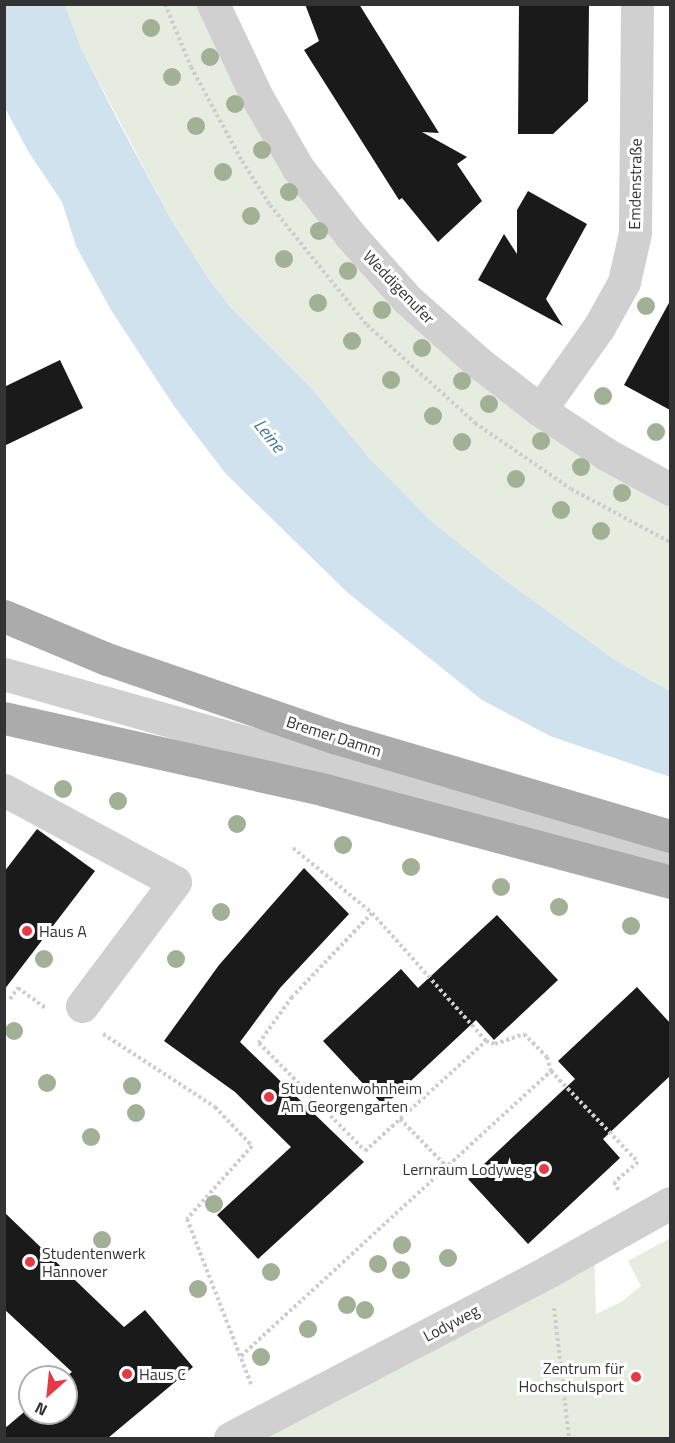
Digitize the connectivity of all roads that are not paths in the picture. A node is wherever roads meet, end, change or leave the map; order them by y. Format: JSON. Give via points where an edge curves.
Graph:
{"nodes":[{"id":1,"x":213,"y":4,"type":"edge"},
{"id":2,"x":637,"y":4,"type":"edge"},
{"id":3,"x":540,"y":410,"type":"junction"},
{"id":4,"x":670,"y":489,"type":"edge"},
{"id":5,"x":4,"y":616,"type":"edge"},
{"id":6,"x":4,"y":674,"type":"edge"},
{"id":7,"x":4,"y":718,"type":"edge"},
{"id":8,"x":4,"y":790,"type":"edge"},
{"id":9,"x":670,"y":836,"type":"edge"},
{"id":10,"x":670,"y":862,"type":"edge"},
{"id":11,"x":670,"y":882,"type":"edge"},
{"id":12,"x":87,"y":1017,"type":"road end"},
{"id":13,"x":670,"y":1203,"type":"edge"},
{"id":14,"x":230,"y":1438,"type":"edge"}],
"edges":[{"from":1,"to":3,"type":"street","name":"Weddigenufer","via":[[256,97],[298,168],[350,235],[408,300]]},
{"from":2,"to":3,"type":"street","name":"Emdenstraße","via":[[635,233],[624,282],[599,327]]},
{"from":3,"to":4,"type":"street","name":"Weddigenufer","via":[[606,454]]},
{"from":5,"to":9,"type":"main road","name":"Bremer Damm","via":[[107,659],[337,738]]},
{"from":6,"to":10,"type":"street"},
{"from":7,"to":11,"type":"main road","via":[[325,790]]},
{"from":8,"to":12,"type":"street","via":[[175,882]]},
{"from":13,"to":14,"type":"street","name":"Lodyweg"}]}
